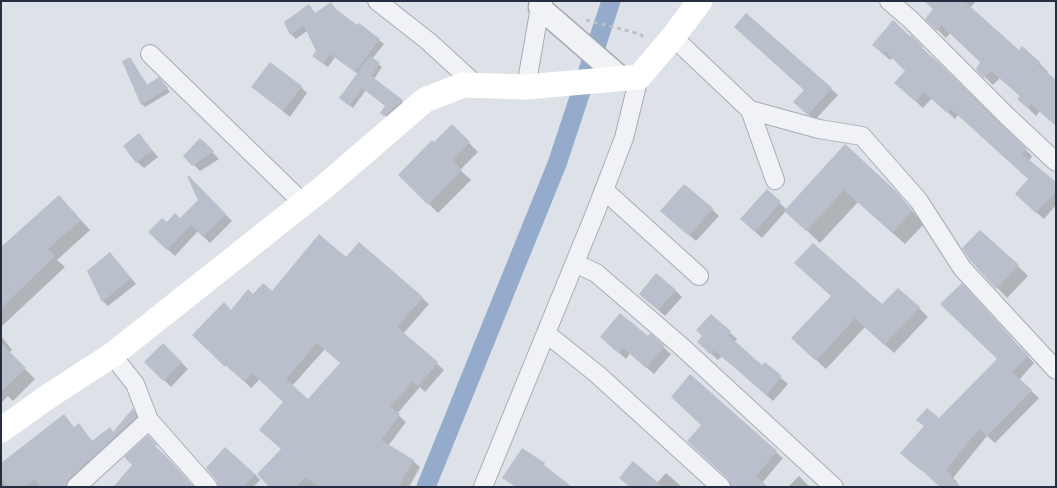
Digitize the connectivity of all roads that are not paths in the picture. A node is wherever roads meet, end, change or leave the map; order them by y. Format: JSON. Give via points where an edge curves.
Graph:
{"nodes":[{"id":1,"x":377,"y":1,"type":"edge"},
{"id":2,"x":700,"y":1,"type":"edge"},
{"id":3,"x":889,"y":1,"type":"edge"},
{"id":4,"x":541,"y":4,"type":"edge"},
{"id":5,"x":673,"y":37,"type":"junction"},
{"id":6,"x":150,"y":54,"type":"dead end"},
{"id":7,"x":630,"y":78,"type":"junction"},
{"id":8,"x":475,"y":84,"type":"junction"},
{"id":9,"x":526,"y":87,"type":"junction"},
{"id":10,"x":750,"y":110,"type":"junction"},
{"id":11,"x":1056,"y":162,"type":"edge"},
{"id":12,"x":775,"y":180,"type":"dead end"},
{"id":13,"x":604,"y":190,"type":"junction"},
{"id":14,"x":303,"y":203,"type":"junction"},
{"id":15,"x":575,"y":264,"type":"junction"},
{"id":16,"x":699,"y":276,"type":"dead end"},
{"id":17,"x":547,"y":334,"type":"junction"},
{"id":18,"x":112,"y":355,"type":"junction"},
{"id":19,"x":1056,"y":370,"type":"edge"},
{"id":20,"x":149,"y":420,"type":"junction"},
{"id":21,"x":1,"y":430,"type":"edge"},
{"id":22,"x":76,"y":487,"type":"edge"},
{"id":23,"x":208,"y":487,"type":"edge"},
{"id":24,"x":483,"y":487,"type":"edge"},
{"id":25,"x":721,"y":487,"type":"edge"},
{"id":26,"x":834,"y":487,"type":"edge"}],
"edges":[{"from":1,"to":8,"type":"street"},
{"from":2,"to":5,"type":"main road"},
{"from":3,"to":11,"type":"street"},
{"from":4,"to":7,"type":"street","via":[[545,12]]},
{"from":4,"to":9,"type":"street"},
{"from":5,"to":7,"type":"main road"},
{"from":5,"to":10,"type":"street"},
{"from":6,"to":14,"type":"street"},
{"from":7,"to":9,"type":"main road"},
{"from":7,"to":13,"type":"street","via":[[624,138]]},
{"from":8,"to":9,"type":"main road"},
{"from":8,"to":14,"type":"main road","via":[[463,85],[425,100]]},
{"from":10,"to":12,"type":"street"},
{"from":10,"to":19,"type":"street","via":[[819,130],[862,136],[919,201],[962,268]]},
{"from":13,"to":15,"type":"street"},
{"from":13,"to":16,"type":"street"},
{"from":14,"to":18,"type":"main road"},
{"from":15,"to":17,"type":"street"},
{"from":15,"to":26,"type":"street","via":[[596,272]]},
{"from":17,"to":24,"type":"street"},
{"from":17,"to":25,"type":"street","via":[[597,374]]},
{"from":18,"to":20,"type":"street","via":[[134,384]]},
{"from":18,"to":21,"type":"main road"},
{"from":20,"to":22,"type":"street"},
{"from":20,"to":23,"type":"street"}]}
